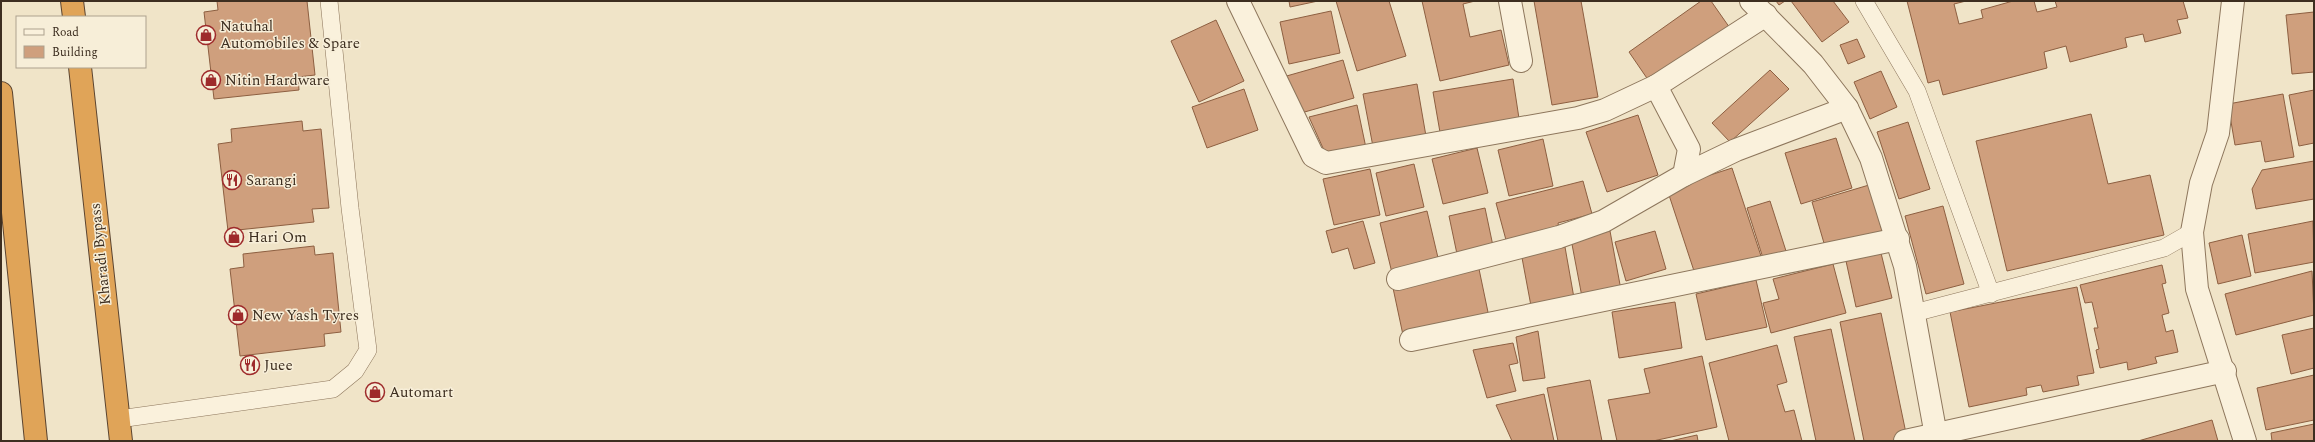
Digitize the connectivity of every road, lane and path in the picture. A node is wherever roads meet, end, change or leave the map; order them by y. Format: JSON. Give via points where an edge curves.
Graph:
{"nodes":[{"id":1,"x":72,"y":1,"type":"edge"},
{"id":2,"x":329,"y":1,"type":"edge"},
{"id":3,"x":1238,"y":1,"type":"edge"},
{"id":4,"x":1510,"y":1,"type":"edge"},
{"id":5,"x":1864,"y":1,"type":"edge"},
{"id":6,"x":2233,"y":1,"type":"edge"},
{"id":7,"x":1758,"y":8,"type":"edge"},
{"id":8,"x":74,"y":16,"type":"edge"},
{"id":9,"x":1521,"y":60,"type":"dead end"},
{"id":10,"x":80,"y":68,"type":"edge"},
{"id":11,"x":1656,"y":86,"type":"junction"},
{"id":12,"x":1,"y":93,"type":"edge"},
{"id":13,"x":1847,"y":108,"type":"junction"},
{"id":14,"x":1684,"y":175,"type":"junction"},
{"id":15,"x":2192,"y":232,"type":"junction"},
{"id":16,"x":1898,"y":238,"type":"junction"},
{"id":17,"x":1398,"y":279,"type":"dead end"},
{"id":18,"x":1990,"y":294,"type":"junction"},
{"id":19,"x":1914,"y":313,"type":"junction"},
{"id":20,"x":1411,"y":340,"type":"dead end"},
{"id":21,"x":2224,"y":371,"type":"junction"},
{"id":22,"x":119,"y":420,"type":"junction"},
{"id":23,"x":1937,"y":438,"type":"edge"},
{"id":24,"x":36,"y":441,"type":"edge"},
{"id":25,"x":121,"y":441,"type":"edge"},
{"id":26,"x":1905,"y":441,"type":"edge"},
{"id":27,"x":2245,"y":441,"type":"edge"}],
"edges":[{"from":1,"to":8,"type":"highway"},
{"from":2,"to":22,"type":"lane","via":[[350,208],[368,350],[355,371],[333,389]]},
{"from":3,"to":11,"type":"street","via":[[1313,156],[1326,163],[1578,118],[1605,110]]},
{"from":4,"to":9,"type":"street"},
{"from":5,"to":18,"type":"lane","via":[[1917,91]]},
{"from":6,"to":15,"type":"street","via":[[2218,133],[2201,182]]},
{"from":7,"to":11,"type":"street"},
{"from":7,"to":13,"type":"street","via":[[1813,64]]},
{"from":10,"to":22,"type":"highway","name":"Kharadi Bypass"},
{"from":11,"to":14,"type":"street","via":[[1689,149]]},
{"from":12,"to":24,"type":"highway"},
{"from":13,"to":14,"type":"street","via":[[1736,150]]},
{"from":13,"to":16,"type":"street","via":[[1871,158]]},
{"from":14,"to":17,"type":"street","via":[[1604,221],[1559,237]]},
{"from":15,"to":18,"type":"lane","via":[[2164,248]]},
{"from":15,"to":21,"type":"street","via":[[2197,288]]},
{"from":16,"to":19,"type":"street"},
{"from":16,"to":20,"type":"street"},
{"from":18,"to":19,"type":"lane"},
{"from":19,"to":23,"type":"street"},
{"from":21,"to":23,"type":"street"},
{"from":21,"to":27,"type":"street"},
{"from":22,"to":25,"type":"highway","name":"Kharadi Bypass"},
{"from":23,"to":26,"type":"street"}]}
